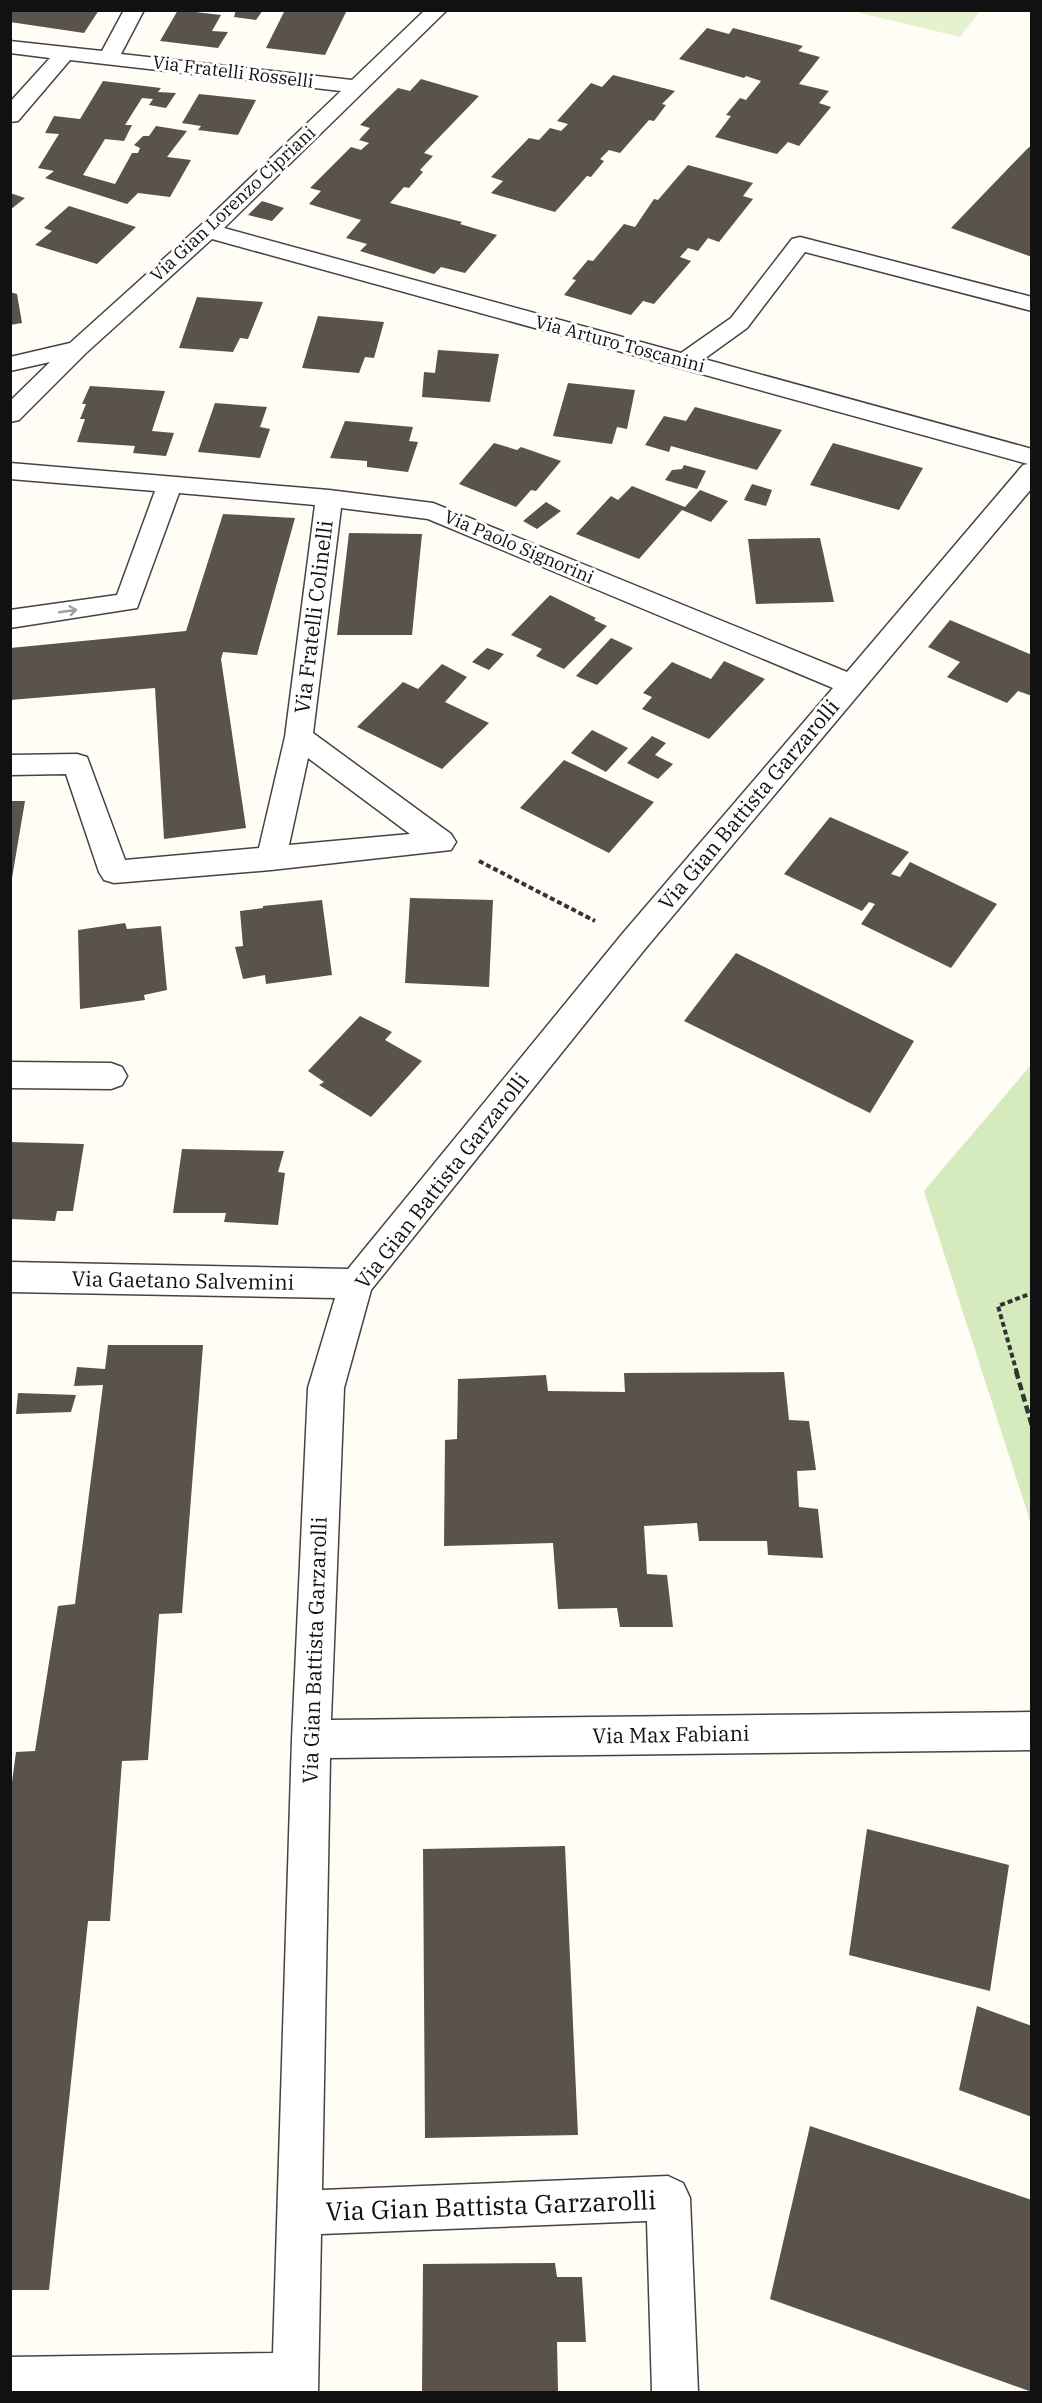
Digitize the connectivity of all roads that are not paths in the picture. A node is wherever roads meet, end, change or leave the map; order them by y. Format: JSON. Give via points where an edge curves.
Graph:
{"nodes":[{"id":1,"x":134,"y":10,"type":"edge"},
{"id":2,"x":437,"y":10,"type":"edge"},
{"id":3,"x":10,"y":47,"type":"edge"},
{"id":4,"x":63,"y":55,"type":"junction"},
{"id":5,"x":109,"y":57,"type":"junction"},
{"id":6,"x":357,"y":87,"type":"junction"},
{"id":7,"x":10,"y":116,"type":"edge"},
{"id":8,"x":208,"y":231,"type":"junction"},
{"id":9,"x":1032,"y":304,"type":"edge"},
{"id":10,"x":78,"y":348,"type":"junction"},
{"id":11,"x":685,"y":362,"type":"junction"},
{"id":12,"x":10,"y":364,"type":"edge"},
{"id":13,"x":10,"y":415,"type":"edge"},
{"id":14,"x":1032,"y":457,"type":"edge"},
{"id":15,"x":10,"y":471,"type":"edge"},
{"id":16,"x":1032,"y":471,"type":"edge"},
{"id":17,"x":170,"y":483,"type":"junction"},
{"id":18,"x":329,"y":498,"type":"junction"},
{"id":19,"x":10,"y":619,"type":"edge"},
{"id":20,"x":850,"y":684,"type":"junction"},
{"id":21,"x":299,"y":737,"type":"junction"},
{"id":22,"x":10,"y":765,"type":"edge"},
{"id":23,"x":271,"y":859,"type":"junction"},
{"id":24,"x":10,"y":1075,"type":"edge"},
{"id":25,"x":111,"y":1076,"type":"dead end"},
{"id":26,"x":10,"y":1277,"type":"edge"},
{"id":27,"x":356,"y":1284,"type":"junction"},
{"id":28,"x":1032,"y":1731,"type":"edge"},
{"id":29,"x":311,"y":1739,"type":"junction"},
{"id":30,"x":301,"y":2213,"type":"junction"},
{"id":31,"x":10,"y":2380,"type":"edge"},
{"id":32,"x":295,"y":2384,"type":"edge"},
{"id":33,"x":675,"y":2392,"type":"edge"}],
"edges":[{"from":1,"to":5,"type":"street"},
{"from":2,"to":6,"type":"street","name":"Via Gian Lorenzo Cipriani"},
{"from":3,"to":4,"type":"street","name":"Via Fratelli Rosselli"},
{"from":4,"to":5,"type":"street","name":"Via Fratelli Rosselli"},
{"from":4,"to":7,"type":"street"},
{"from":5,"to":6,"type":"street","name":"Via Fratelli Rosselli"},
{"from":6,"to":8,"type":"street","name":"Via Gian Lorenzo Cipriani"},
{"from":8,"to":10,"type":"street","name":"Via Gian Lorenzo Cipriani"},
{"from":8,"to":11,"type":"street","name":"Via Arturo Toscanini"},
{"from":9,"to":11,"type":"street","via":[[800,244],[739,323]]},
{"from":10,"to":12,"type":"street","name":"Via Gian Lorenzo Cipriani"},
{"from":10,"to":13,"type":"street"},
{"from":11,"to":14,"type":"street","name":"Via Arturo Toscanini"},
{"from":15,"to":17,"type":"street","name":"Via Paolo Signorini"},
{"from":16,"to":20,"type":"street","name":"Via Gian Battista Garzarolli"},
{"from":17,"to":18,"type":"street","name":"Via Paolo Signorini"},
{"from":19,"to":17,"type":"street","one_way":true,"via":[[128,602]]},
{"from":18,"to":20,"type":"street","name":"Via Paolo Signorini","via":[[433,511]]},
{"from":18,"to":21,"type":"street","name":"Via Fratelli Colinelli"},
{"from":20,"to":27,"type":"street","name":"Via Gian Battista Garzarolli","via":[[634,941]]},
{"from":21,"to":23,"type":"street","name":"Via Fratelli Colinelli"},
{"from":21,"to":23,"type":"street","name":"Via Fratelli Colinelli","via":[[441,842]]},
{"from":22,"to":23,"type":"street","via":[[77,764],[114,872]]},
{"from":24,"to":25,"type":"street"},
{"from":26,"to":27,"type":"street","name":"Via Gaetano Salvemini"},
{"from":27,"to":29,"type":"street","name":"Via Gian Battista Garzarolli","via":[[326,1388]]},
{"from":28,"to":29,"type":"street","name":"Via Max Fabiani"},
{"from":29,"to":30,"type":"street","name":"Via Gian Battista Garzarolli"},
{"from":30,"to":32,"type":"street","name":"Via Gian Battista Garzarolli"},
{"from":30,"to":33,"type":"street","name":"Via Gian Battista Garzarolli","via":[[668,2198]]},
{"from":31,"to":32,"type":"street"}]}
